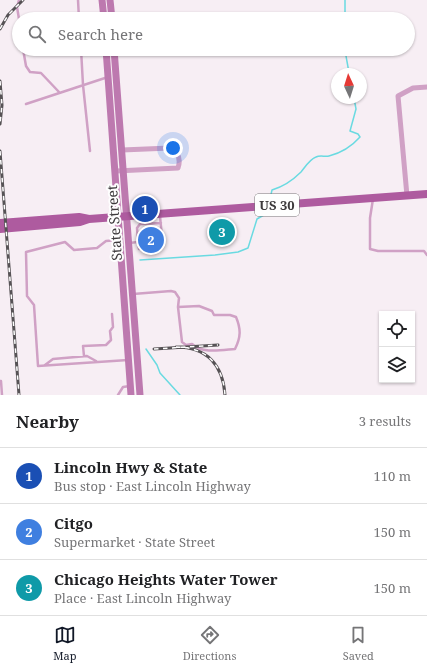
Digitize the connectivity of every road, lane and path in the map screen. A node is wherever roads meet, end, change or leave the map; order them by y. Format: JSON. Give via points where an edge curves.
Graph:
{"nodes":[{"id":1,"x":19,"y":0,"type":"edge"},
{"id":2,"x":78,"y":0,"type":"edge"},
{"id":3,"x":102,"y":0,"type":"edge"},
{"id":4,"x":110,"y":0,"type":"edge"},
{"id":5,"x":18,"y":12,"type":"edge"},
{"id":6,"x":79,"y":12,"type":"edge"},
{"id":7,"x":103,"y":12,"type":"edge"},
{"id":8,"x":111,"y":12,"type":"edge"},
{"id":9,"x":24,"y":56,"type":"edge"},
{"id":10,"x":81,"y":56,"type":"edge"},
{"id":11,"x":106,"y":56,"type":"edge"},
{"id":12,"x":115,"y":56,"type":"edge"},
{"id":13,"x":108,"y":77,"type":"junction"},
{"id":14,"x":83,"y":85,"type":"junction"},
{"id":15,"x":427,"y":88,"type":"edge"},
{"id":16,"x":59,"y":92,"type":"junction"},
{"id":17,"x":26,"y":104,"type":"dead end"},
{"id":18,"x":122,"y":150,"type":"junction"},
{"id":19,"x":90,"y":151,"type":"dead end"},
{"id":20,"x":120,"y":171,"type":"junction"},
{"id":21,"x":427,"y":194,"type":"edge"},
{"id":22,"x":406,"y":196,"type":"junction"},
{"id":23,"x":373,"y":198,"type":"junction"},
{"id":24,"x":160,"y":214,"type":"junction"},
{"id":25,"x":139,"y":216,"type":"junction"},
{"id":26,"x":123,"y":217,"type":"junction"},
{"id":27,"x":89,"y":219,"type":"junction"},
{"id":28,"x":0,"y":223,"type":"edge"},
{"id":29,"x":161,"y":223,"type":"junction"},
{"id":30,"x":140,"y":224,"type":"junction"},
{"id":31,"x":0,"y":229,"type":"edge"},
{"id":32,"x":121,"y":240,"type":"junction"},
{"id":33,"x":138,"y":242,"type":"junction"},
{"id":34,"x":128,"y":243,"type":"junction"},
{"id":35,"x":427,"y":255,"type":"edge"},
{"id":36,"x":132,"y":294,"type":"junction"},
{"id":37,"x":178,"y":307,"type":"junction"},
{"id":38,"x":112,"y":314,"type":"dead end"},
{"id":39,"x":84,"y":356,"type":"junction"},
{"id":40,"x":129,"y":360,"type":"junction"},
{"id":41,"x":97,"y":362,"type":"junction"},
{"id":42,"x":44,"y":365,"type":"junction"},
{"id":43,"x":0,"y":381,"type":"edge"},
{"id":44,"x":131,"y":386,"type":"junction"},
{"id":45,"x":2,"y":395,"type":"edge"},
{"id":46,"x":118,"y":395,"type":"edge"},
{"id":47,"x":131,"y":395,"type":"edge"},
{"id":48,"x":140,"y":395,"type":"edge"}],
"edges":[{"from":1,"to":5,"type":"lane"},
{"from":2,"to":6,"type":"lane"},
{"from":3,"to":7,"type":"street"},
{"from":4,"to":8,"type":"street"},
{"from":9,"to":16,"type":"lane","via":[[30,72],[41,73]]},
{"from":10,"to":14,"type":"lane"},
{"from":11,"to":13,"type":"street","name":"State Street"},
{"from":12,"to":18,"type":"street","name":"State Street"},
{"from":13,"to":14,"type":"lane"},
{"from":13,"to":20,"type":"street","name":"State Street"},
{"from":14,"to":16,"type":"lane"},
{"from":14,"to":19,"type":"lane"},
{"from":15,"to":22,"type":"street","via":[[413,88],[398,96]]},
{"from":16,"to":17,"type":"lane"},
{"from":18,"to":20,"type":"street","name":"State Street"},
{"from":18,"to":20,"type":"street","via":[[170,148],[178,154],[179,165],[178,168]]},
{"from":20,"to":26,"type":"street","name":"State Street"},
{"from":21,"to":22,"type":"main road","number":"US 30"},
{"from":22,"to":23,"type":"main road","number":"US 30"},
{"from":23,"to":24,"type":"main road","number":"US 30"},
{"from":23,"to":35,"type":"lane","via":[[370,249],[424,251]]},
{"from":24,"to":25,"type":"main road","number":"US 30"},
{"from":24,"to":29,"type":"lane"},
{"from":25,"to":26,"type":"main road","number":"US 30"},
{"from":25,"to":30,"type":"lane"},
{"from":26,"to":27,"type":"main road","number":"US 30"},
{"from":26,"to":32,"type":"street","name":"State Street"},
{"from":26,"to":34,"type":"street","name":"State Street"},
{"from":27,"to":28,"type":"main road","number":"US 30","via":[[79,216]]},
{"from":27,"to":31,"type":"main road","number":"US 30"},
{"from":29,"to":30,"type":"lane"},
{"from":29,"to":33,"type":"lane","via":[[164,247],[139,249]]},
{"from":30,"to":33,"type":"lane","via":[[137,228]]},
{"from":32,"to":40,"type":"street","name":"State Street"},
{"from":32,"to":42,"type":"lane","via":[[106,242],[97,248],[74,250],[65,242],[26,252],[27,296],[34,305],[38,366]]},
{"from":33,"to":34,"type":"lane"},
{"from":34,"to":36,"type":"street","name":"State Street"},
{"from":36,"to":37,"type":"lane","via":[[176,292],[179,298]]},
{"from":36,"to":48,"type":"street","name":"State Street"},
{"from":37,"to":37,"type":"lane","via":[[182,342],[186,345],[192,344],[203,350],[235,349],[240,336],[240,326],[236,317],[214,315],[212,310],[199,306]]},
{"from":38,"to":39,"type":"lane","via":[[111,340],[106,345],[84,346]]},
{"from":39,"to":41,"type":"lane"},
{"from":39,"to":42,"type":"lane","via":[[53,359]]},
{"from":40,"to":41,"type":"lane"},
{"from":40,"to":44,"type":"street","name":"State Street"},
{"from":41,"to":42,"type":"lane"},
{"from":43,"to":45,"type":"lane"},
{"from":44,"to":46,"type":"lane","via":[[123,387]]},
{"from":44,"to":47,"type":"street","name":"State Street"}]}
